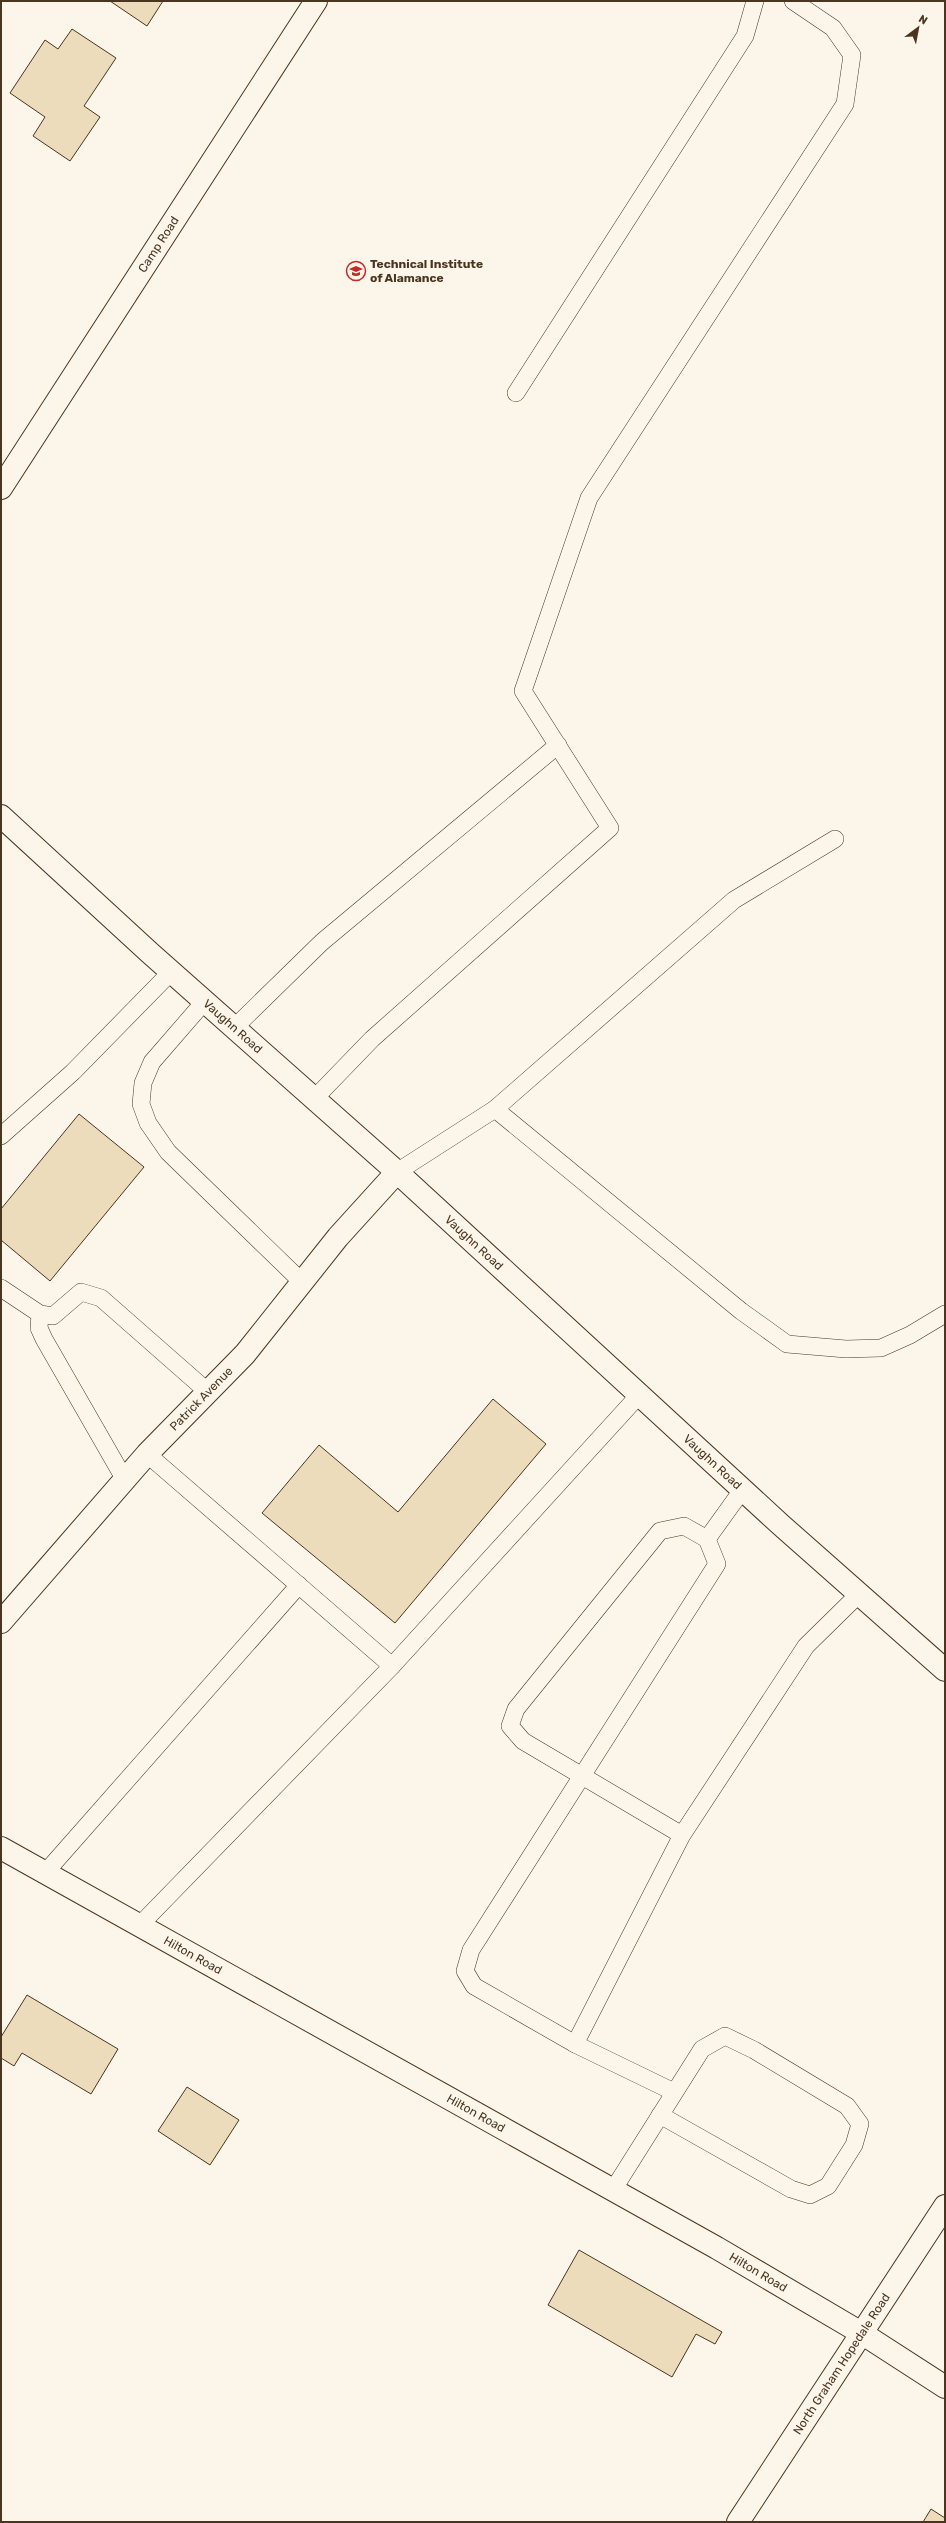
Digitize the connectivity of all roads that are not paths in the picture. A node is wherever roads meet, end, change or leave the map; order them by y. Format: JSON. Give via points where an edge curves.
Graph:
{"nodes":[{"id":1,"x":316,"y":1,"type":"edge"},
{"id":2,"x":755,"y":1,"type":"edge"},
{"id":3,"x":793,"y":1,"type":"edge"},
{"id":4,"x":516,"y":393,"type":"dead end"},
{"id":5,"x":1,"y":488,"type":"edge"},
{"id":6,"x":558,"y":745,"type":"junction"},
{"id":7,"x":1,"y":816,"type":"edge"},
{"id":8,"x":835,"y":839,"type":"dead end"},
{"id":9,"x":171,"y":972,"type":"junction"},
{"id":10,"x":204,"y":1002,"type":"junction"},
{"id":11,"x":234,"y":1028,"type":"junction"},
{"id":12,"x":314,"y":1099,"type":"junction"},
{"id":13,"x":495,"y":1109,"type":"junction"},
{"id":14,"x":1,"y":1136,"type":"edge"},
{"id":15,"x":397,"y":1172,"type":"junction"},
{"id":16,"x":302,"y":1282,"type":"junction"},
{"id":17,"x":1,"y":1288,"type":"edge"},
{"id":18,"x":40,"y":1314,"type":"junction"},
{"id":19,"x":945,"y":1314,"type":"edge"},
{"id":20,"x":208,"y":1392,"type":"junction"},
{"id":21,"x":640,"y":1394,"type":"junction"},
{"id":22,"x":147,"y":1454,"type":"junction"},
{"id":23,"x":125,"y":1480,"type":"junction"},
{"id":24,"x":743,"y":1489,"type":"junction"},
{"id":25,"x":707,"y":1539,"type":"junction"},
{"id":26,"x":299,"y":1586,"type":"junction"},
{"id":27,"x":859,"y":1594,"type":"junction"},
{"id":28,"x":1,"y":1622,"type":"edge"},
{"id":29,"x":392,"y":1666,"type":"junction"},
{"id":30,"x":945,"y":1670,"type":"edge"},
{"id":31,"x":582,"y":1776,"type":"junction"},
{"id":32,"x":682,"y":1835,"type":"junction"},
{"id":33,"x":1,"y":1848,"type":"edge"},
{"id":34,"x":45,"y":1873,"type":"junction"},
{"id":35,"x":139,"y":1926,"type":"junction"},
{"id":36,"x":575,"y":2044,"type":"junction"},
{"id":37,"x":674,"y":2092,"type":"junction"},
{"id":38,"x":660,"y":2115,"type":"junction"},
{"id":39,"x":613,"y":2190,"type":"junction"},
{"id":40,"x":945,"y":2206,"type":"edge"},
{"id":41,"x":863,"y":2334,"type":"junction"},
{"id":42,"x":945,"y":2387,"type":"edge"},
{"id":43,"x":738,"y":2522,"type":"edge"}],
"edges":[{"from":1,"to":5,"type":"street","name":"Camp Road"},
{"from":2,"to":4,"type":"lane","via":[[745,36]]},
{"from":3,"to":6,"type":"lane","via":[[833,28],[852,55],[845,104],[589,498],[523,691]]},
{"from":6,"to":11,"type":"lane","via":[[322,942]]},
{"from":6,"to":12,"type":"lane","via":[[610,828],[372,1039]]},
{"from":7,"to":9,"type":"street","name":"Vaughn Road"},
{"from":8,"to":13,"type":"lane","via":[[734,900]]},
{"from":9,"to":10,"type":"street","name":"Vaughn Road"},
{"from":9,"to":14,"type":"lane","via":[[73,1072]]},
{"from":10,"to":11,"type":"street","name":"Vaughn Road"},
{"from":10,"to":16,"type":"lane","via":[[152,1062],[143,1083],[141,1104],[148,1123],[168,1152]]},
{"from":11,"to":12,"type":"street","name":"Vaughn Road"},
{"from":12,"to":15,"type":"street","name":"Vaughn Road"},
{"from":13,"to":15,"type":"lane"},
{"from":13,"to":19,"type":"lane","via":[[741,1311],[787,1344],[846,1349],[881,1348],[910,1335]]},
{"from":15,"to":16,"type":"street","name":"Patrick Avenue","via":[[338,1237]]},
{"from":15,"to":21,"type":"street","name":"Vaughn Road"},
{"from":16,"to":20,"type":"street","name":"Patrick Avenue","via":[[245,1354]]},
{"from":17,"to":18,"type":"lane"},
{"from":18,"to":20,"type":"lane","via":[[53,1316],[81,1292],[101,1298]]},
{"from":18,"to":23,"type":"lane","via":[[39,1328],[44,1339]]},
{"from":20,"to":22,"type":"street","name":"Patrick Avenue"},
{"from":21,"to":24,"type":"street","name":"Vaughn Road"},
{"from":21,"to":29,"type":"lane"},
{"from":22,"to":23,"type":"street","name":"Patrick Avenue"},
{"from":22,"to":26,"type":"lane"},
{"from":23,"to":28,"type":"street","name":"Patrick Avenue"},
{"from":24,"to":25,"type":"lane"},
{"from":24,"to":27,"type":"street","name":"Vaughn Road"},
{"from":25,"to":31,"type":"lane","via":[[716,1564]]},
{"from":25,"to":31,"type":"lane","via":[[684,1526],[660,1531],[516,1709],[510,1726],[523,1741]]},
{"from":26,"to":29,"type":"lane"},
{"from":26,"to":34,"type":"lane"},
{"from":27,"to":30,"type":"street","name":"Vaughn Road"},
{"from":27,"to":32,"type":"lane","via":[[806,1646]]},
{"from":29,"to":35,"type":"lane"},
{"from":31,"to":32,"type":"lane"},
{"from":31,"to":36,"type":"lane","via":[[471,1950],[465,1971],[474,1986]]},
{"from":32,"to":36,"type":"lane"},
{"from":33,"to":34,"type":"street","name":"Hilton Road"},
{"from":34,"to":35,"type":"street","name":"Hilton Road"},
{"from":35,"to":39,"type":"street","name":"Hilton Road"},
{"from":36,"to":37,"type":"lane"},
{"from":37,"to":38,"type":"lane"},
{"from":37,"to":38,"type":"lane","via":[[702,2049],[725,2036],[754,2050],[847,2106],[860,2124],[854,2146],[828,2186],[810,2195],[791,2188]]},
{"from":38,"to":39,"type":"lane"},
{"from":39,"to":41,"type":"street","name":"Hilton Road"},
{"from":40,"to":41,"type":"street","name":"North Graham Hopedale Road"},
{"from":41,"to":42,"type":"street","name":"Hilton Road"},
{"from":41,"to":43,"type":"street","name":"North Graham Hopedale Road"}]}
